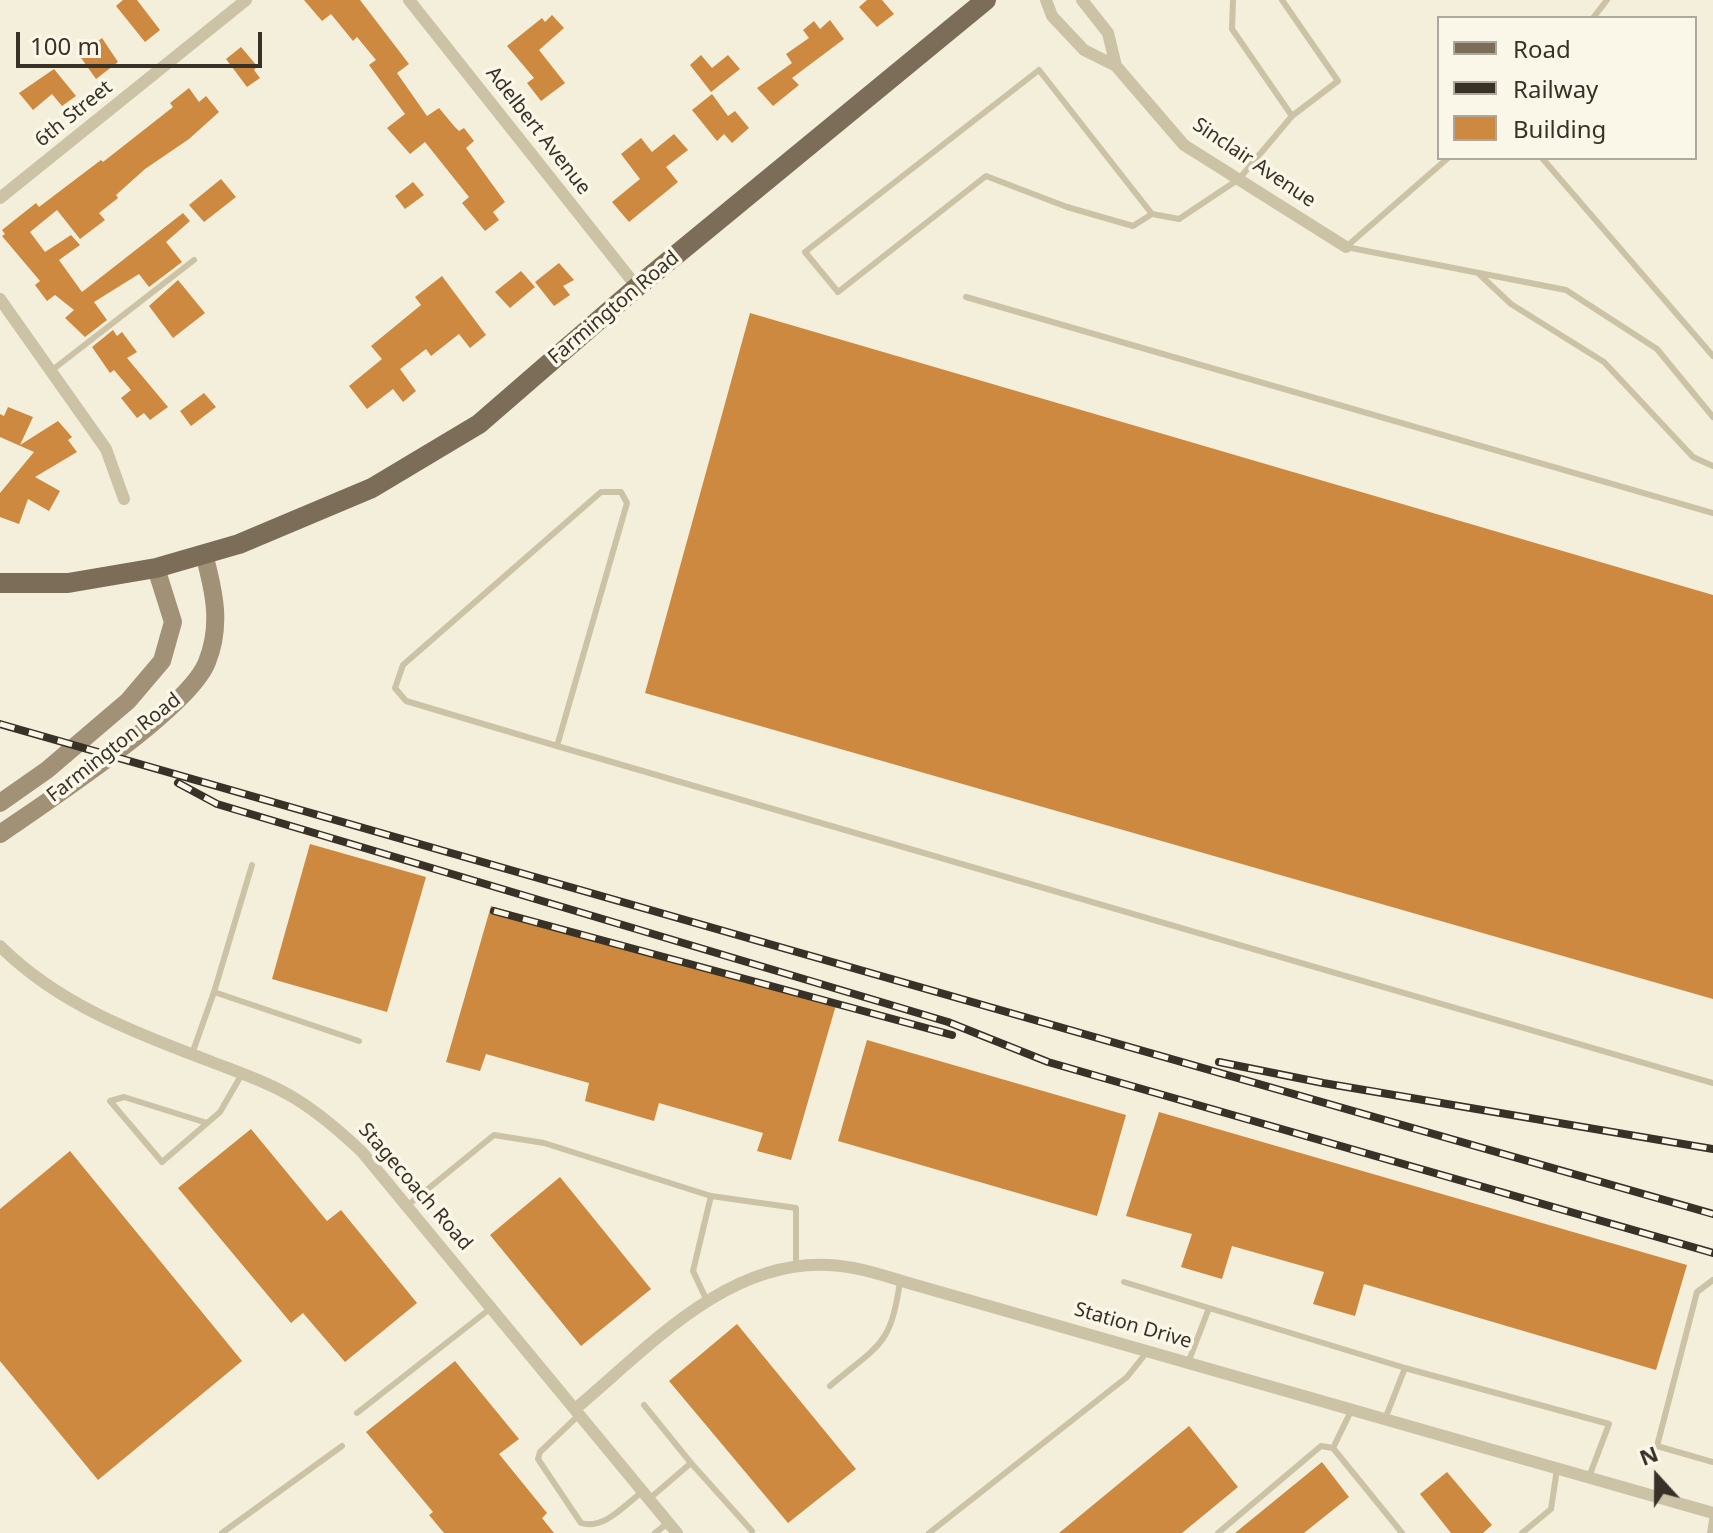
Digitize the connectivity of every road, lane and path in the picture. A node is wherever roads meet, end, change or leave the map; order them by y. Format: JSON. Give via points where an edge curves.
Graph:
{"nodes":[{"id":1,"x":246,"y":0,"type":"edge"},
{"id":2,"x":409,"y":0,"type":"edge"},
{"id":3,"x":986,"y":0,"type":"edge"},
{"id":4,"x":1046,"y":0,"type":"edge"},
{"id":5,"x":1082,"y":0,"type":"edge"},
{"id":6,"x":1233,"y":0,"type":"edge"},
{"id":7,"x":1282,"y":0,"type":"edge"},
{"id":8,"x":1607,"y":0,"type":"edge"},
{"id":9,"x":1595,"y":16,"type":"edge"},
{"id":10,"x":1116,"y":66,"type":"junction"},
{"id":11,"x":1292,"y":116,"type":"junction"},
{"id":12,"x":1446,"y":160,"type":"edge"},
{"id":13,"x":1544,"y":160,"type":"edge"},
{"id":14,"x":1239,"y":179,"type":"junction"},
{"id":15,"x":0,"y":198,"type":"edge"},
{"id":16,"x":1152,"y":214,"type":"junction"},
{"id":17,"x":1346,"y":247,"type":"junction"},
{"id":18,"x":194,"y":260,"type":"dead end"},
{"id":19,"x":1475,"y":270,"type":"junction"},
{"id":20,"x":637,"y":287,"type":"junction"},
{"id":21,"x":966,"y":297,"type":"dead end"},
{"id":22,"x":0,"y":299,"type":"edge"},
{"id":23,"x":1713,"y":356,"type":"edge"},
{"id":24,"x":51,"y":371,"type":"junction"},
{"id":25,"x":1713,"y":417,"type":"edge"},
{"id":26,"x":1713,"y":466,"type":"edge"},
{"id":27,"x":124,"y":499,"type":"dead end"},
{"id":28,"x":1713,"y":513,"type":"edge"},
{"id":29,"x":204,"y":554,"type":"junction"},
{"id":30,"x":156,"y":568,"type":"junction"},
{"id":31,"x":0,"y":583,"type":"edge"},
{"id":32,"x":557,"y":746,"type":"junction"},
{"id":33,"x":0,"y":803,"type":"edge"},
{"id":34,"x":0,"y":834,"type":"edge"},
{"id":35,"x":252,"y":865,"type":"dead end"},
{"id":36,"x":0,"y":946,"type":"edge"},
{"id":37,"x":214,"y":992,"type":"junction"},
{"id":38,"x":359,"y":1041,"type":"dead end"},
{"id":39,"x":192,"y":1054,"type":"junction"},
{"id":40,"x":242,"y":1074,"type":"junction"},
{"id":41,"x":1713,"y":1083,"type":"edge"},
{"id":42,"x":207,"y":1123,"type":"junction"},
{"id":43,"x":711,"y":1196,"type":"junction"},
{"id":44,"x":407,"y":1206,"type":"junction"},
{"id":45,"x":796,"y":1266,"type":"junction"},
{"id":46,"x":900,"y":1280,"type":"junction"},
{"id":47,"x":1713,"y":1280,"type":"edge"},
{"id":48,"x":1124,"y":1282,"type":"dead end"},
{"id":49,"x":707,"y":1301,"type":"junction"},
{"id":50,"x":491,"y":1308,"type":"junction"},
{"id":51,"x":1209,"y":1308,"type":"junction"},
{"id":52,"x":1148,"y":1351,"type":"junction"},
{"id":53,"x":1188,"y":1363,"type":"junction"},
{"id":54,"x":1405,"y":1368,"type":"junction"},
{"id":55,"x":830,"y":1386,"type":"dead end"},
{"id":56,"x":644,"y":1405,"type":"dead end"},
{"id":57,"x":1352,"y":1410,"type":"junction"},
{"id":58,"x":577,"y":1411,"type":"junction"},
{"id":59,"x":357,"y":1413,"type":"dead end"},
{"id":60,"x":1385,"y":1419,"type":"junction"},
{"id":61,"x":342,"y":1446,"type":"dead end"},
{"id":62,"x":1333,"y":1448,"type":"junction"},
{"id":63,"x":1713,"y":1462,"type":"edge"},
{"id":64,"x":691,"y":1463,"type":"junction"},
{"id":65,"x":1557,"y":1469,"type":"junction"},
{"id":66,"x":1589,"y":1477,"type":"junction"},
{"id":67,"x":646,"y":1495,"type":"junction"},
{"id":68,"x":1713,"y":1513,"type":"edge"},
{"id":69,"x":673,"y":1528,"type":"edge"},
{"id":70,"x":752,"y":1531,"type":"edge"},
{"id":71,"x":222,"y":1533,"type":"edge"},
{"id":72,"x":655,"y":1533,"type":"edge"},
{"id":73,"x":929,"y":1533,"type":"edge"},
{"id":74,"x":1218,"y":1533,"type":"edge"},
{"id":75,"x":1402,"y":1533,"type":"edge"},
{"id":76,"x":1522,"y":1533,"type":"edge"},
{"id":77,"x":1710,"y":1533,"type":"edge"}],
"edges":[{"from":1,"to":15,"type":"street","name":"6th Street"},
{"from":2,"to":20,"type":"street","name":"Adelbert Avenue"},
{"from":3,"to":20,"type":"main road","name":"Farmington Road"},
{"from":4,"to":10,"type":"street","name":"Sinclair Avenue","via":[[1052,16],[1084,50]]},
{"from":5,"to":10,"type":"street","name":"Sinclair Avenue","via":[[1108,33]]},
{"from":6,"to":11,"type":"lane","via":[[1232,29]]},
{"from":7,"to":11,"type":"lane","via":[[1338,81]]},
{"from":8,"to":9,"type":"lane"},
{"from":10,"to":14,"type":"street","name":"Sinclair Avenue","via":[[1184,145]]},
{"from":11,"to":14,"type":"lane"},
{"from":12,"to":17,"type":"lane"},
{"from":13,"to":23,"type":"lane"},
{"from":14,"to":16,"type":"lane","via":[[1179,219]]},
{"from":14,"to":17,"type":"street","name":"Sinclair Avenue"},
{"from":16,"to":16,"type":"lane","via":[[1039,70],[805,252],[838,292],[986,176],[1133,226]]},
{"from":17,"to":19,"type":"lane"},
{"from":18,"to":24,"type":"lane"},
{"from":19,"to":25,"type":"lane","via":[[1566,290],[1657,349]]},
{"from":19,"to":26,"type":"lane","via":[[1511,304],[1604,362],[1693,457]]},
{"from":20,"to":29,"type":"main road","name":"Farmington Road","via":[[479,424],[372,488]]},
{"from":21,"to":28,"type":"lane"},
{"from":22,"to":24,"type":"street"},
{"from":24,"to":27,"type":"street","via":[[106,449]]},
{"from":29,"to":30,"type":"main road","name":"Farmington Road"},
{"from":29,"to":34,"type":"main road","name":"Farmington Road","via":[[217,602],[207,664],[181,698]]},
{"from":30,"to":31,"type":"main road","via":[[68,583]]},
{"from":30,"to":33,"type":"main road","name":"Farmington Road","via":[[173,622],[162,661],[128,701]]},
{"from":32,"to":32,"type":"lane","via":[[406,701],[395,688],[403,665],[601,492],[621,492],[627,503]]},
{"from":32,"to":41,"type":"lane"},
{"from":35,"to":37,"type":"lane"},
{"from":36,"to":39,"type":"street","name":"Stagecoach Road","via":[[77,1005]]},
{"from":37,"to":38,"type":"lane"},
{"from":37,"to":39,"type":"lane"},
{"from":39,"to":40,"type":"street","name":"Stagecoach Road"},
{"from":40,"to":42,"type":"lane","via":[[220,1112]]},
{"from":40,"to":44,"type":"street","name":"Stagecoach Road","via":[[295,1099],[338,1130]]},
{"from":42,"to":42,"type":"lane","via":[[162,1162],[110,1101],[124,1097]]},
{"from":43,"to":44,"type":"lane","via":[[544,1143],[494,1135]]},
{"from":43,"to":45,"type":"lane","via":[[796,1208]]},
{"from":43,"to":49,"type":"lane","via":[[693,1271]]},
{"from":44,"to":50,"type":"street","name":"Stagecoach Road"},
{"from":45,"to":46,"type":"street","name":"Station Drive","via":[[852,1267]]},
{"from":45,"to":49,"type":"street","name":"Station Drive","via":[[753,1277]]},
{"from":46,"to":52,"type":"street","name":"Station Drive"},
{"from":46,"to":55,"type":"lane","via":[[887,1338]]},
{"from":47,"to":63,"type":"lane","via":[[1697,1292],[1657,1446]]},
{"from":48,"to":51,"type":"lane"},
{"from":49,"to":58,"type":"street","name":"Station Drive"},
{"from":50,"to":58,"type":"street","name":"Stagecoach Road"},
{"from":50,"to":59,"type":"lane"},
{"from":51,"to":53,"type":"lane"},
{"from":51,"to":54,"type":"lane"},
{"from":52,"to":53,"type":"street","name":"Station Drive"},
{"from":52,"to":73,"type":"lane","via":[[1127,1377]]},
{"from":53,"to":57,"type":"street","name":"Station Drive"},
{"from":54,"to":60,"type":"lane"},
{"from":54,"to":66,"type":"lane","via":[[1609,1424]]},
{"from":56,"to":64,"type":"lane"},
{"from":57,"to":60,"type":"street","name":"Station Drive"},
{"from":57,"to":62,"type":"lane"},
{"from":58,"to":67,"type":"street","name":"Stagecoach Road"},
{"from":58,"to":67,"type":"lane","via":[[538,1459],[581,1523],[602,1523]]},
{"from":60,"to":65,"type":"street","name":"Station Drive"},
{"from":61,"to":71,"type":"lane"},
{"from":62,"to":74,"type":"lane","via":[[1321,1446]]},
{"from":62,"to":75,"type":"lane"},
{"from":64,"to":67,"type":"lane"},
{"from":64,"to":70,"type":"lane"},
{"from":65,"to":66,"type":"street","name":"Station Drive"},
{"from":65,"to":76,"type":"lane","via":[[1551,1509]]},
{"from":66,"to":68,"type":"street","name":"Station Drive"},
{"from":67,"to":69,"type":"street","name":"Stagecoach Road"},
{"from":68,"to":77,"type":"lane"},
{"from":69,"to":72,"type":"lane"}]}
